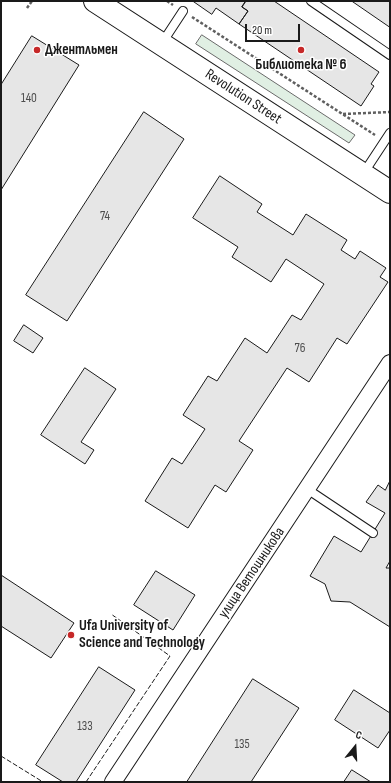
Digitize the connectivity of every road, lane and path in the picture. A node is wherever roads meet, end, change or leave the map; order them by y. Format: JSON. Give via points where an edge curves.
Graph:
{"nodes":[{"id":1,"x":32,"y":1,"type":"edge"},
{"id":2,"x":95,"y":1,"type":"edge"},
{"id":3,"x":167,"y":1,"type":"edge"},
{"id":4,"x":311,"y":1,"type":"edge"},
{"id":5,"x":27,"y":8,"type":"dead end"},
{"id":6,"x":183,"y":11,"type":"junction"},
{"id":7,"x":161,"y":44,"type":"junction"},
{"id":8,"x":390,"y":55,"type":"edge"},
{"id":9,"x":390,"y":112,"type":"edge"},
{"id":10,"x":342,"y":114,"type":"junction"},
{"id":11,"x":390,"y":133,"type":"edge"},
{"id":12,"x":384,"y":142,"type":"junction"},
{"id":13,"x":362,"y":174,"type":"junction"},
{"id":14,"x":390,"y":192,"type":"edge"},
{"id":15,"x":390,"y":363,"type":"edge"},
{"id":16,"x":307,"y":489,"type":"junction"},
{"id":17,"x":373,"y":533,"type":"dead end"},
{"id":18,"x":113,"y":782,"type":"edge"}],
"edges":[{"from":1,"to":5,"type":"path"},
{"from":2,"to":7,"type":"main road","name":"Revolution Street"},
{"from":3,"to":6,"type":"path"},
{"from":4,"to":8,"type":"lane"},
{"from":6,"to":7,"type":"lane"},
{"from":6,"to":10,"type":"path"},
{"from":7,"to":13,"type":"main road","name":"Revolution Street"},
{"from":9,"to":10,"type":"path"},
{"from":10,"to":12,"type":"path"},
{"from":11,"to":12,"type":"lane"},
{"from":12,"to":13,"type":"lane"},
{"from":13,"to":14,"type":"main road","name":"Revolution Street"},
{"from":15,"to":16,"type":"street","name":"улица Ветошникова"},
{"from":16,"to":17,"type":"lane"},
{"from":16,"to":18,"type":"street","name":"улица Ветошникова"}]}
